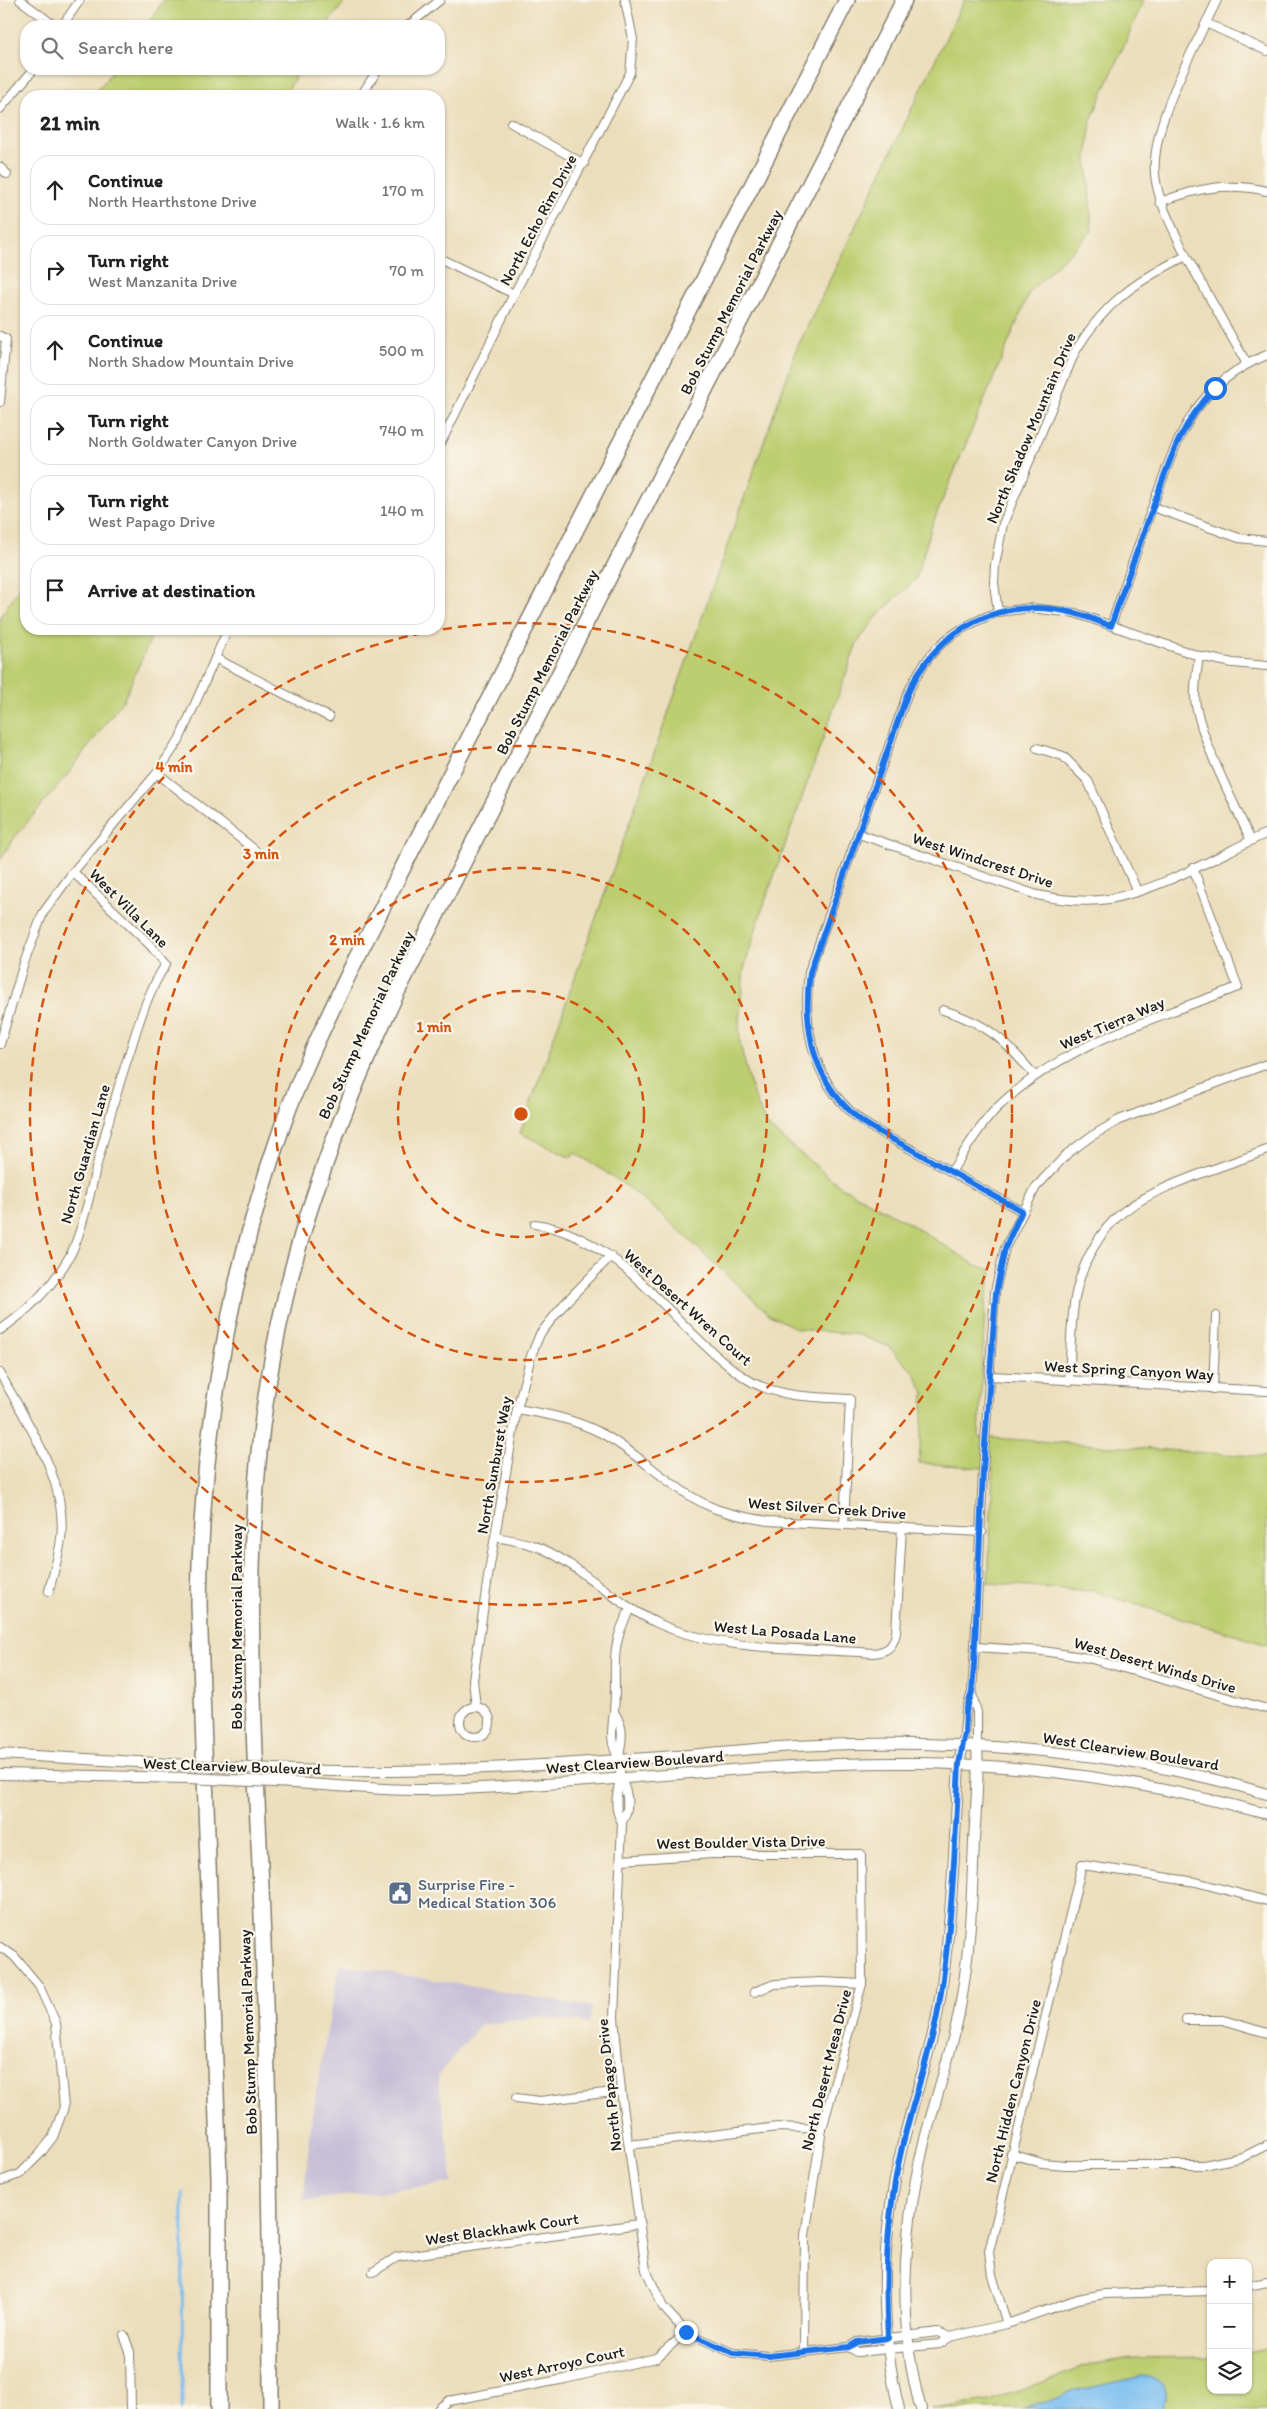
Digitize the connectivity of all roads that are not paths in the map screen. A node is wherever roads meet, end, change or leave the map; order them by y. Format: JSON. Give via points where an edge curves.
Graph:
{"nodes":[{"id":1,"x":20,"y":0,"type":"edge"},
{"id":2,"x":80,"y":0,"type":"edge"},
{"id":3,"x":440,"y":0,"type":"edge"},
{"id":4,"x":625,"y":0,"type":"edge"},
{"id":5,"x":847,"y":0,"type":"edge"},
{"id":6,"x":904,"y":0,"type":"edge"},
{"id":7,"x":1217,"y":0,"type":"edge"},
{"id":8,"x":47,"y":20,"type":"edge"},
{"id":9,"x":66,"y":20,"type":"edge"},
{"id":10,"x":415,"y":20,"type":"edge"},
{"id":11,"x":1206,"y":23,"type":"junction"},
{"id":12,"x":1267,"y":51,"type":"edge"},
{"id":13,"x":29,"y":75,"type":"edge"},
{"id":14,"x":374,"y":75,"type":"edge"},
{"id":15,"x":365,"y":90,"type":"edge"},
{"id":16,"x":0,"y":109,"type":"edge"},
{"id":17,"x":512,"y":123,"type":"dead end"},
{"id":18,"x":584,"y":164,"type":"junction"},
{"id":19,"x":0,"y":167,"type":"edge"},
{"id":20,"x":7,"y":174,"type":"dead end"},
{"id":21,"x":1267,"y":191,"type":"edge"},
{"id":22,"x":1160,"y":202,"type":"junction"},
{"id":23,"x":1186,"y":256,"type":"junction"},
{"id":24,"x":445,"y":261,"type":"edge"},
{"id":25,"x":514,"y":294,"type":"junction"},
{"id":26,"x":0,"y":336,"type":"edge"},
{"id":27,"x":1267,"y":355,"type":"edge"},
{"id":28,"x":1247,"y":364,"type":"junction"},
{"id":29,"x":0,"y":402,"type":"edge"},
{"id":30,"x":445,"y":435,"type":"edge"},
{"id":31,"x":1153,"y":507,"type":"junction"},
{"id":32,"x":1267,"y":541,"type":"edge"},
{"id":33,"x":998,"y":612,"type":"junction"},
{"id":34,"x":1111,"y":626,"type":"junction"},
{"id":35,"x":225,"y":635,"type":"edge"},
{"id":36,"x":1199,"y":656,"type":"junction"},
{"id":37,"x":215,"y":658,"type":"junction"},
{"id":38,"x":1267,"y":666,"type":"edge"},
{"id":39,"x":329,"y":717,"type":"dead end"},
{"id":40,"x":1037,"y":748,"type":"dead end"},
{"id":41,"x":157,"y":773,"type":"junction"},
{"id":42,"x":858,"y":834,"type":"junction"},
{"id":43,"x":1267,"y":834,"type":"edge"},
{"id":44,"x":1251,"y":841,"type":"junction"},
{"id":45,"x":254,"y":850,"type":"dead end"},
{"id":46,"x":1194,"y":868,"type":"junction"},
{"id":47,"x":73,"y":872,"type":"junction"},
{"id":48,"x":1137,"y":891,"type":"junction"},
{"id":49,"x":166,"y":964,"type":"joint"},
{"id":50,"x":943,"y":1010,"type":"dead end"},
{"id":51,"x":0,"y":1044,"type":"edge"},
{"id":52,"x":1267,"y":1064,"type":"edge"},
{"id":53,"x":1034,"y":1075,"type":"junction"},
{"id":54,"x":1267,"y":1150,"type":"edge"},
{"id":55,"x":951,"y":1172,"type":"junction"},
{"id":56,"x":1022,"y":1211,"type":"junction"},
{"id":57,"x":535,"y":1224,"type":"dead end"},
{"id":58,"x":611,"y":1256,"type":"junction"},
{"id":59,"x":1216,"y":1316,"type":"dead end"},
{"id":60,"x":0,"y":1330,"type":"edge"},
{"id":61,"x":0,"y":1373,"type":"edge"},
{"id":62,"x":990,"y":1376,"type":"junction"},
{"id":63,"x":1069,"y":1381,"type":"junction"},
{"id":64,"x":1213,"y":1389,"type":"junction"},
{"id":65,"x":1267,"y":1391,"type":"edge"},
{"id":66,"x":517,"y":1409,"type":"junction"},
{"id":67,"x":844,"y":1524,"type":"junction"},
{"id":68,"x":902,"y":1527,"type":"junction"},
{"id":69,"x":982,"y":1532,"type":"junction"},
{"id":70,"x":495,"y":1538,"type":"junction"},
{"id":71,"x":49,"y":1591,"type":"dead end"},
{"id":72,"x":630,"y":1609,"type":"junction"},
{"id":73,"x":975,"y":1647,"type":"junction"},
{"id":74,"x":972,"y":1692,"type":"junction"},
{"id":75,"x":476,"y":1707,"type":"junction"},
{"id":76,"x":1267,"y":1709,"type":"edge"},
{"id":77,"x":963,"y":1745,"type":"junction"},
{"id":78,"x":977,"y":1746,"type":"junction"},
{"id":79,"x":0,"y":1754,"type":"edge"},
{"id":80,"x":619,"y":1759,"type":"junction"},
{"id":81,"x":959,"y":1764,"type":"junction"},
{"id":82,"x":977,"y":1765,"type":"junction"},
{"id":83,"x":0,"y":1774,"type":"edge"},
{"id":84,"x":620,"y":1777,"type":"junction"},
{"id":85,"x":1267,"y":1794,"type":"edge"},
{"id":86,"x":1267,"y":1814,"type":"edge"},
{"id":87,"x":861,"y":1854,"type":"joint"},
{"id":88,"x":622,"y":1860,"type":"junction"},
{"id":89,"x":1267,"y":1901,"type":"edge"},
{"id":90,"x":0,"y":1947,"type":"edge"},
{"id":91,"x":862,"y":1984,"type":"junction"},
{"id":92,"x":754,"y":1992,"type":"dead end"},
{"id":93,"x":1186,"y":2020,"type":"dead end"},
{"id":94,"x":1267,"y":2033,"type":"edge"},
{"id":95,"x":621,"y":2091,"type":"junction"},
{"id":96,"x":516,"y":2098,"type":"dead end"},
{"id":97,"x":822,"y":2129,"type":"junction"},
{"id":98,"x":629,"y":2145,"type":"junction"},
{"id":99,"x":1267,"y":2145,"type":"edge"},
{"id":100,"x":1011,"y":2154,"type":"junction"},
{"id":101,"x":0,"y":2181,"type":"edge"},
{"id":102,"x":639,"y":2224,"type":"junction"},
{"id":103,"x":373,"y":2272,"type":"dead end"},
{"id":104,"x":1267,"y":2282,"type":"edge"},
{"id":105,"x":1252,"y":2285,"type":"edge"},
{"id":106,"x":1207,"y":2291,"type":"edge"},
{"id":107,"x":1007,"y":2324,"type":"junction"},
{"id":108,"x":686,"y":2332,"type":"junction"},
{"id":109,"x":124,"y":2335,"type":"dead end"},
{"id":110,"x":899,"y":2337,"type":"junction"},
{"id":111,"x":950,"y":2337,"type":"junction"},
{"id":112,"x":849,"y":2347,"type":"junction"},
{"id":113,"x":900,"y":2348,"type":"junction"},
{"id":114,"x":804,"y":2352,"type":"junction"},
{"id":115,"x":131,"y":2409,"type":"edge"},
{"id":116,"x":218,"y":2409,"type":"edge"},
{"id":117,"x":271,"y":2409,"type":"edge"},
{"id":118,"x":438,"y":2409,"type":"edge"},
{"id":119,"x":900,"y":2409,"type":"edge"},
{"id":120,"x":920,"y":2409,"type":"edge"}],
"edges":[{"from":1,"to":8,"type":"street"},
{"from":2,"to":9,"type":"street"},
{"from":3,"to":10,"type":"street"},
{"from":4,"to":18,"type":"street","name":"North Echo Rim Drive","via":[[633,39],[630,73]]},
{"from":5,"to":116,"type":"highway","name":"Bob Stump Memorial Parkway","via":[[351,969],[283,1125],[246,1244],[215,1388],[204,1484],[200,1560],[218,2178]]},
{"from":6,"to":117,"type":"highway","name":"Bob Stump Memorial Parkway","via":[[397,992],[332,1141],[291,1272],[272,1357],[261,1433],[254,1492],[250,1591],[270,2140]]},
{"from":7,"to":11,"type":"street"},
{"from":11,"to":12,"type":"street"},
{"from":11,"to":22,"type":"street","via":[[1159,132],[1154,166]]},
{"from":13,"to":16,"type":"street"},
{"from":14,"to":15,"type":"street"},
{"from":17,"to":18,"type":"street"},
{"from":18,"to":25,"type":"street","name":"North Echo Rim Drive"},
{"from":19,"to":20,"type":"street"},
{"from":21,"to":22,"type":"street","via":[[1218,186],[1189,191]]},
{"from":22,"to":23,"type":"street"},
{"from":23,"to":28,"type":"street"},
{"from":23,"to":33,"type":"street","name":"North Shadow Mountain Drive","via":[[1147,276],[1112,304],[1089,329],[1075,352],[1003,524],[995,565]]},
{"from":24,"to":25,"type":"street"},
{"from":25,"to":30,"type":"street","name":"North Echo Rim Drive"},
{"from":26,"to":29,"type":"street","via":[[6,339]]},
{"from":27,"to":28,"type":"street"},
{"from":28,"to":31,"type":"street","via":[[1215,388],[1189,418],[1167,465]]},
{"from":31,"to":32,"type":"street","via":[[1239,538]]},
{"from":31,"to":34,"type":"street"},
{"from":33,"to":34,"type":"street","via":[[1053,609]]},
{"from":33,"to":42,"type":"street","via":[[956,631],[917,672]]},
{"from":34,"to":36,"type":"street"},
{"from":35,"to":37,"type":"street"},
{"from":36,"to":38,"type":"street"},
{"from":36,"to":44,"type":"street","via":[[1196,705]]},
{"from":37,"to":39,"type":"street"},
{"from":37,"to":41,"type":"street","via":[[179,740]]},
{"from":40,"to":48,"type":"street","via":[[1063,756],[1088,782]]},
{"from":41,"to":45,"type":"street"},
{"from":41,"to":47,"type":"street"},
{"from":42,"to":48,"type":"street","name":"West Windcrest Drive","via":[[1037,895],[1062,900],[1108,899]]},
{"from":42,"to":55,"type":"street","via":[[810,972],[807,1023],[816,1062],[837,1097],[864,1123]]},
{"from":43,"to":44,"type":"street","name":"West Windcrest Drive"},
{"from":44,"to":46,"type":"street","name":"West Windcrest Drive"},
{"from":46,"to":48,"type":"street","name":"West Windcrest Drive"},
{"from":46,"to":53,"type":"street","name":"West Tierra Way","via":[[1238,986],[1074,1052]]},
{"from":47,"to":49,"type":"street","name":"West Villa Lane"},
{"from":47,"to":51,"type":"street","via":[[43,913]]},
{"from":49,"to":60,"type":"street","name":"North Guardian Lane","via":[[152,984],[140,1019],[69,1258],[47,1290]]},
{"from":50,"to":53,"type":"street","via":[[988,1029],[1010,1046]]},
{"from":52,"to":56,"type":"street","via":[[1119,1120],[1090,1137],[1051,1169]]},
{"from":53,"to":55,"type":"street","name":"West Tierra Way","via":[[995,1110]]},
{"from":54,"to":63,"type":"street","via":[[1152,1194],[1123,1212],[1102,1235],[1084,1265],[1076,1294]]},
{"from":55,"to":56,"type":"street"},
{"from":56,"to":62,"type":"street","via":[[1005,1248],[996,1292]]},
{"from":57,"to":58,"type":"street","name":"West Desert Wren Court","via":[[554,1227],[582,1238]]},
{"from":58,"to":66,"type":"street","name":"North Sunburst Way","via":[[540,1334]]},
{"from":58,"to":67,"type":"street","name":"West Desert Wren Court","via":[[747,1380],[768,1389],[804,1396],[850,1399]]},
{"from":59,"to":64,"type":"street"},
{"from":61,"to":71,"type":"street","via":[[50,1467],[59,1500],[61,1538]]},
{"from":62,"to":63,"type":"street","name":"West Spring Canyon Way"},
{"from":62,"to":69,"type":"street"},
{"from":63,"to":64,"type":"street","name":"West Spring Canyon Way"},
{"from":64,"to":65,"type":"street","name":"West Spring Canyon Way"},
{"from":66,"to":67,"type":"street","name":"West Silver Creek Drive","via":[[555,1415],[602,1434],[672,1484],[716,1509],[768,1521]]},
{"from":66,"to":70,"type":"street","name":"North Sunburst Way"},
{"from":67,"to":68,"type":"street","name":"West Silver Creek Drive"},
{"from":68,"to":69,"type":"street","name":"West Silver Creek Drive"},
{"from":68,"to":72,"type":"street","name":"West La Posada Lane","via":[[896,1634],[888,1650],[874,1653],[713,1641],[684,1634]]},
{"from":69,"to":73,"type":"street"},
{"from":70,"to":72,"type":"street","name":"West La Posada Lane","via":[[544,1549]]},
{"from":70,"to":75,"type":"street","name":"North Sunburst Way","via":[[476,1653],[473,1680]]},
{"from":72,"to":80,"type":"street","name":"North Papago Drive","via":[[614,1650],[614,1712],[611,1723],[613,1748]]},
{"from":73,"to":74,"type":"street"},
{"from":73,"to":76,"type":"street","name":"West Desert Winds Drive","via":[[1078,1656]]},
{"from":74,"to":77,"type":"street","via":[[966,1711]]},
{"from":74,"to":78,"type":"street","via":[[977,1712]]},
{"from":75,"to":75,"type":"street","via":[[466,1710],[461,1718],[464,1732],[473,1737],[483,1736],[490,1724],[485,1710]]},
{"from":77,"to":78,"type":"street","name":"West Clearview Boulevard"},
{"from":77,"to":80,"type":"street","name":"West Clearview Boulevard","via":[[818,1745]]},
{"from":77,"to":81,"type":"street"},
{"from":78,"to":82,"type":"street"},
{"from":78,"to":85,"type":"street","name":"West Clearview Boulevard","via":[[1117,1761],[1209,1778]]},
{"from":79,"to":80,"type":"street","name":"West Clearview Boulevard","bridge":true,"via":[[273,1769],[445,1770]]},
{"from":80,"to":84,"type":"street","name":"North Papago Drive"},
{"from":81,"to":82,"type":"street","name":"West Clearview Boulevard"},
{"from":81,"to":84,"type":"street","name":"West Clearview Boulevard","via":[[828,1764]]},
{"from":81,"to":110,"type":"street","via":[[947,1958],[936,2018],[902,2145],[889,2216],[885,2273]]},
{"from":82,"to":86,"type":"street","name":"West Clearview Boulevard","via":[[1099,1777]]},
{"from":82,"to":110,"type":"street","via":[[967,1961],[959,2014],[913,2193]]},
{"from":83,"to":84,"type":"street","name":"West Clearview Boulevard","bridge":true,"via":[[188,1778],[426,1790]]},
{"from":84,"to":88,"type":"street","name":"North Papago Drive","via":[[627,1793],[628,1813],[622,1822]]},
{"from":87,"to":88,"type":"street","name":"West Boulder Vista Drive","via":[[712,1854]]},
{"from":87,"to":91,"type":"street","name":"North Desert Mesa Drive"},
{"from":88,"to":95,"type":"street","name":"North Papago Drive","via":[[614,1995]]},
{"from":89,"to":100,"type":"street","name":"North Hidden Canyon Drive","via":[[1196,1882],[1082,1865]]},
{"from":90,"to":101,"type":"street","via":[[14,1956],[39,1986],[56,2023],[64,2107],[53,2136],[40,2154],[20,2174]]},
{"from":91,"to":92,"type":"street","via":[[775,1984]]},
{"from":91,"to":97,"type":"street","name":"North Desert Mesa Drive"},
{"from":93,"to":94,"type":"street","via":[[1223,2020]]},
{"from":95,"to":96,"type":"street","via":[[540,2101]]},
{"from":95,"to":98,"type":"street","name":"North Papago Drive"},
{"from":97,"to":98,"type":"street","via":[[778,2127]]},
{"from":97,"to":114,"type":"street","name":"North Desert Mesa Drive","via":[[805,2235]]},
{"from":98,"to":102,"type":"street","name":"North Papago Drive"},
{"from":99,"to":100,"type":"street","via":[[1243,2157],[1195,2165],[1066,2166]]},
{"from":100,"to":107,"type":"street","name":"North Hidden Canyon Drive","via":[[989,2252],[992,2275]]},
{"from":102,"to":103,"type":"street","name":"West Blackhawk Court","via":[[397,2257]]},
{"from":102,"to":108,"type":"street","name":"North Papago Drive","via":[[646,2270],[663,2307]]},
{"from":104,"to":105,"type":"street"},
{"from":106,"to":107,"type":"street","via":[[1104,2294],[1078,2299]]},
{"from":107,"to":111,"type":"street"},
{"from":108,"to":114,"type":"street","via":[[733,2353],[769,2356]]},
{"from":108,"to":118,"type":"street","name":"West Arroyo Court","via":[[656,2358],[448,2401]]},
{"from":109,"to":115,"type":"street","via":[[130,2352]]},
{"from":110,"to":111,"type":"street","via":[[938,2332]]},
{"from":110,"to":112,"type":"street","via":[[857,2342]]},
{"from":110,"to":113,"type":"street"},
{"from":110,"to":113,"type":"street"},
{"from":111,"to":113,"type":"street","via":[[940,2344]]},
{"from":112,"to":113,"type":"street","via":[[857,2352]]},
{"from":112,"to":114,"type":"street"},
{"from":113,"to":119,"type":"street"},
{"from":113,"to":120,"type":"street"}]}
